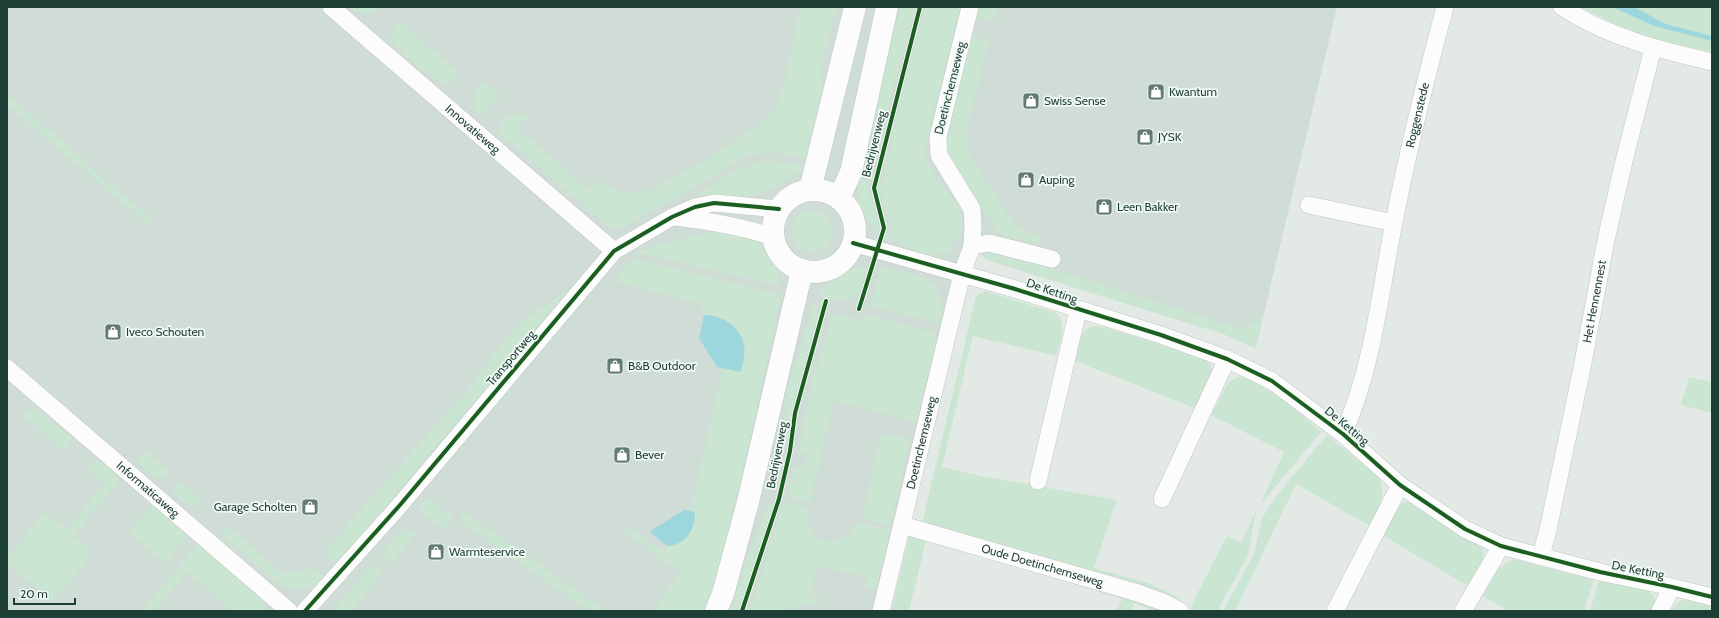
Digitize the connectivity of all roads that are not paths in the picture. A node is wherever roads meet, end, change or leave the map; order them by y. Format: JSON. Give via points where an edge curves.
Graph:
{"nodes":[{"id":1,"x":331,"y":7,"type":"edge"},
{"id":2,"x":855,"y":7,"type":"edge"},
{"id":3,"x":887,"y":7,"type":"edge"},
{"id":4,"x":970,"y":7,"type":"edge"},
{"id":5,"x":1444,"y":7,"type":"edge"},
{"id":6,"x":1562,"y":7,"type":"edge"},
{"id":7,"x":1653,"y":48,"type":"junction"},
{"id":8,"x":1712,"y":62,"type":"edge"},
{"id":9,"x":810,"y":190,"type":"junction"},
{"id":10,"x":839,"y":198,"type":"junction"},
{"id":11,"x":1309,"y":206,"type":"dead end"},
{"id":12,"x":779,"y":209,"type":"junction"},
{"id":13,"x":972,"y":209,"type":"junction"},
{"id":14,"x":672,"y":217,"type":"junction"},
{"id":15,"x":1394,"y":223,"type":"junction"},
{"id":16,"x":773,"y":237,"type":"junction"},
{"id":17,"x":853,"y":243,"type":"junction"},
{"id":18,"x":972,"y":246,"type":"junction"},
{"id":19,"x":1011,"y":248,"type":"junction"},
{"id":20,"x":614,"y":251,"type":"junction"},
{"id":21,"x":1052,"y":259,"type":"dead end"},
{"id":22,"x":802,"y":270,"type":"junction"},
{"id":23,"x":962,"y":274,"type":"junction"},
{"id":24,"x":1078,"y":310,"type":"junction"},
{"id":25,"x":1227,"y":359,"type":"junction"},
{"id":26,"x":7,"y":368,"type":"edge"},
{"id":27,"x":1343,"y":434,"type":"junction"},
{"id":28,"x":1038,"y":481,"type":"dead end"},
{"id":29,"x":1400,"y":485,"type":"junction"},
{"id":30,"x":1162,"y":499,"type":"dead end"},
{"id":31,"x":902,"y":525,"type":"junction"},
{"id":32,"x":1501,"y":546,"type":"junction"},
{"id":33,"x":1540,"y":556,"type":"junction"},
{"id":34,"x":1672,"y":587,"type":"junction"},
{"id":35,"x":1712,"y":597,"type":"edge"},
{"id":36,"x":289,"y":611,"type":"edge"},
{"id":37,"x":305,"y":611,"type":"edge"},
{"id":38,"x":716,"y":611,"type":"edge"},
{"id":39,"x":881,"y":611,"type":"edge"},
{"id":40,"x":1180,"y":611,"type":"edge"},
{"id":41,"x":1335,"y":611,"type":"edge"},
{"id":42,"x":1463,"y":611,"type":"edge"},
{"id":43,"x":1660,"y":611,"type":"edge"}],
"edges":[{"from":1,"to":20,"type":"street","name":"Innovatieweg"},
{"from":2,"to":9,"type":"main road"},
{"from":3,"to":10,"type":"main road","name":"Bedrijvenweg","via":[[851,172]]},
{"from":4,"to":13,"type":"street","name":"Doetinchemseweg","via":[[938,137],[939,155]]},
{"from":5,"to":15,"type":"street","name":"Roggenstede","via":[[1414,122]]},
{"from":6,"to":7,"type":"street","via":[[1585,22]]},
{"from":7,"to":8,"type":"street"},
{"from":7,"to":33,"type":"street","name":"Het Hennennest","via":[[1606,240],[1582,368],[1548,530]]},
{"from":9,"to":10,"type":"main road","via":[[825,191]]},
{"from":9,"to":12,"type":"main road","via":[[788,199]]},
{"from":10,"to":17,"type":"main road","via":[[848,207],[853,218]]},
{"from":11,"to":15,"type":"street"},
{"from":12,"to":14,"type":"street","name":"Transportweg","via":[[714,203],[695,207]]},
{"from":12,"to":16,"type":"main road","via":[[774,222]]},
{"from":13,"to":18,"type":"street","name":"Doetinchemseweg"},
{"from":13,"to":19,"type":"street","name":"Doetinchemseweg","via":[[986,231],[998,242]]},
{"from":14,"to":16,"type":"street","via":[[747,228]]},
{"from":14,"to":20,"type":"street","name":"Transportweg"},
{"from":15,"to":27,"type":"street","name":"Roggenstede","via":[[1363,377]]},
{"from":16,"to":22,"type":"main road","via":[[776,248],[783,258]]},
{"from":17,"to":22,"type":"main road","via":[[845,257],[833,267],[818,272]]},
{"from":17,"to":23,"type":"street"},
{"from":18,"to":19,"type":"street","name":"Doetinchemseweg","via":[[989,243]]},
{"from":18,"to":23,"type":"street","name":"Doetinchemseweg"},
{"from":19,"to":21,"type":"street","name":"Doetinchemseweg"},
{"from":20,"to":37,"type":"street","name":"Transportweg","via":[[400,505]]},
{"from":22,"to":38,"type":"main road","name":"Bedrijvenweg","via":[[748,502]]},
{"from":23,"to":24,"type":"street","name":"De Ketting"},
{"from":23,"to":31,"type":"street","name":"Doetinchemseweg"},
{"from":24,"to":25,"type":"street","name":"De Ketting","via":[[1161,335]]},
{"from":24,"to":28,"type":"street","name":"De Ketting"},
{"from":25,"to":27,"type":"street","name":"De Ketting","via":[[1272,381]]},
{"from":25,"to":30,"type":"street"},
{"from":26,"to":36,"type":"street","name":"Informaticaweg"},
{"from":27,"to":29,"type":"street","name":"De Ketting"},
{"from":29,"to":32,"type":"street","name":"De Ketting","via":[[1465,529]]},
{"from":29,"to":41,"type":"street"},
{"from":31,"to":39,"type":"street","name":"Doetinchemseweg"},
{"from":31,"to":40,"type":"street","name":"Oude Doetinchemseweg","via":[[1138,593]]},
{"from":32,"to":33,"type":"street","name":"De Ketting"},
{"from":32,"to":42,"type":"street"},
{"from":33,"to":34,"type":"street","name":"De Ketting","via":[[1620,577]]},
{"from":34,"to":35,"type":"street","name":"De Ketting"},
{"from":34,"to":43,"type":"street","name":"De Ketting"}]}
